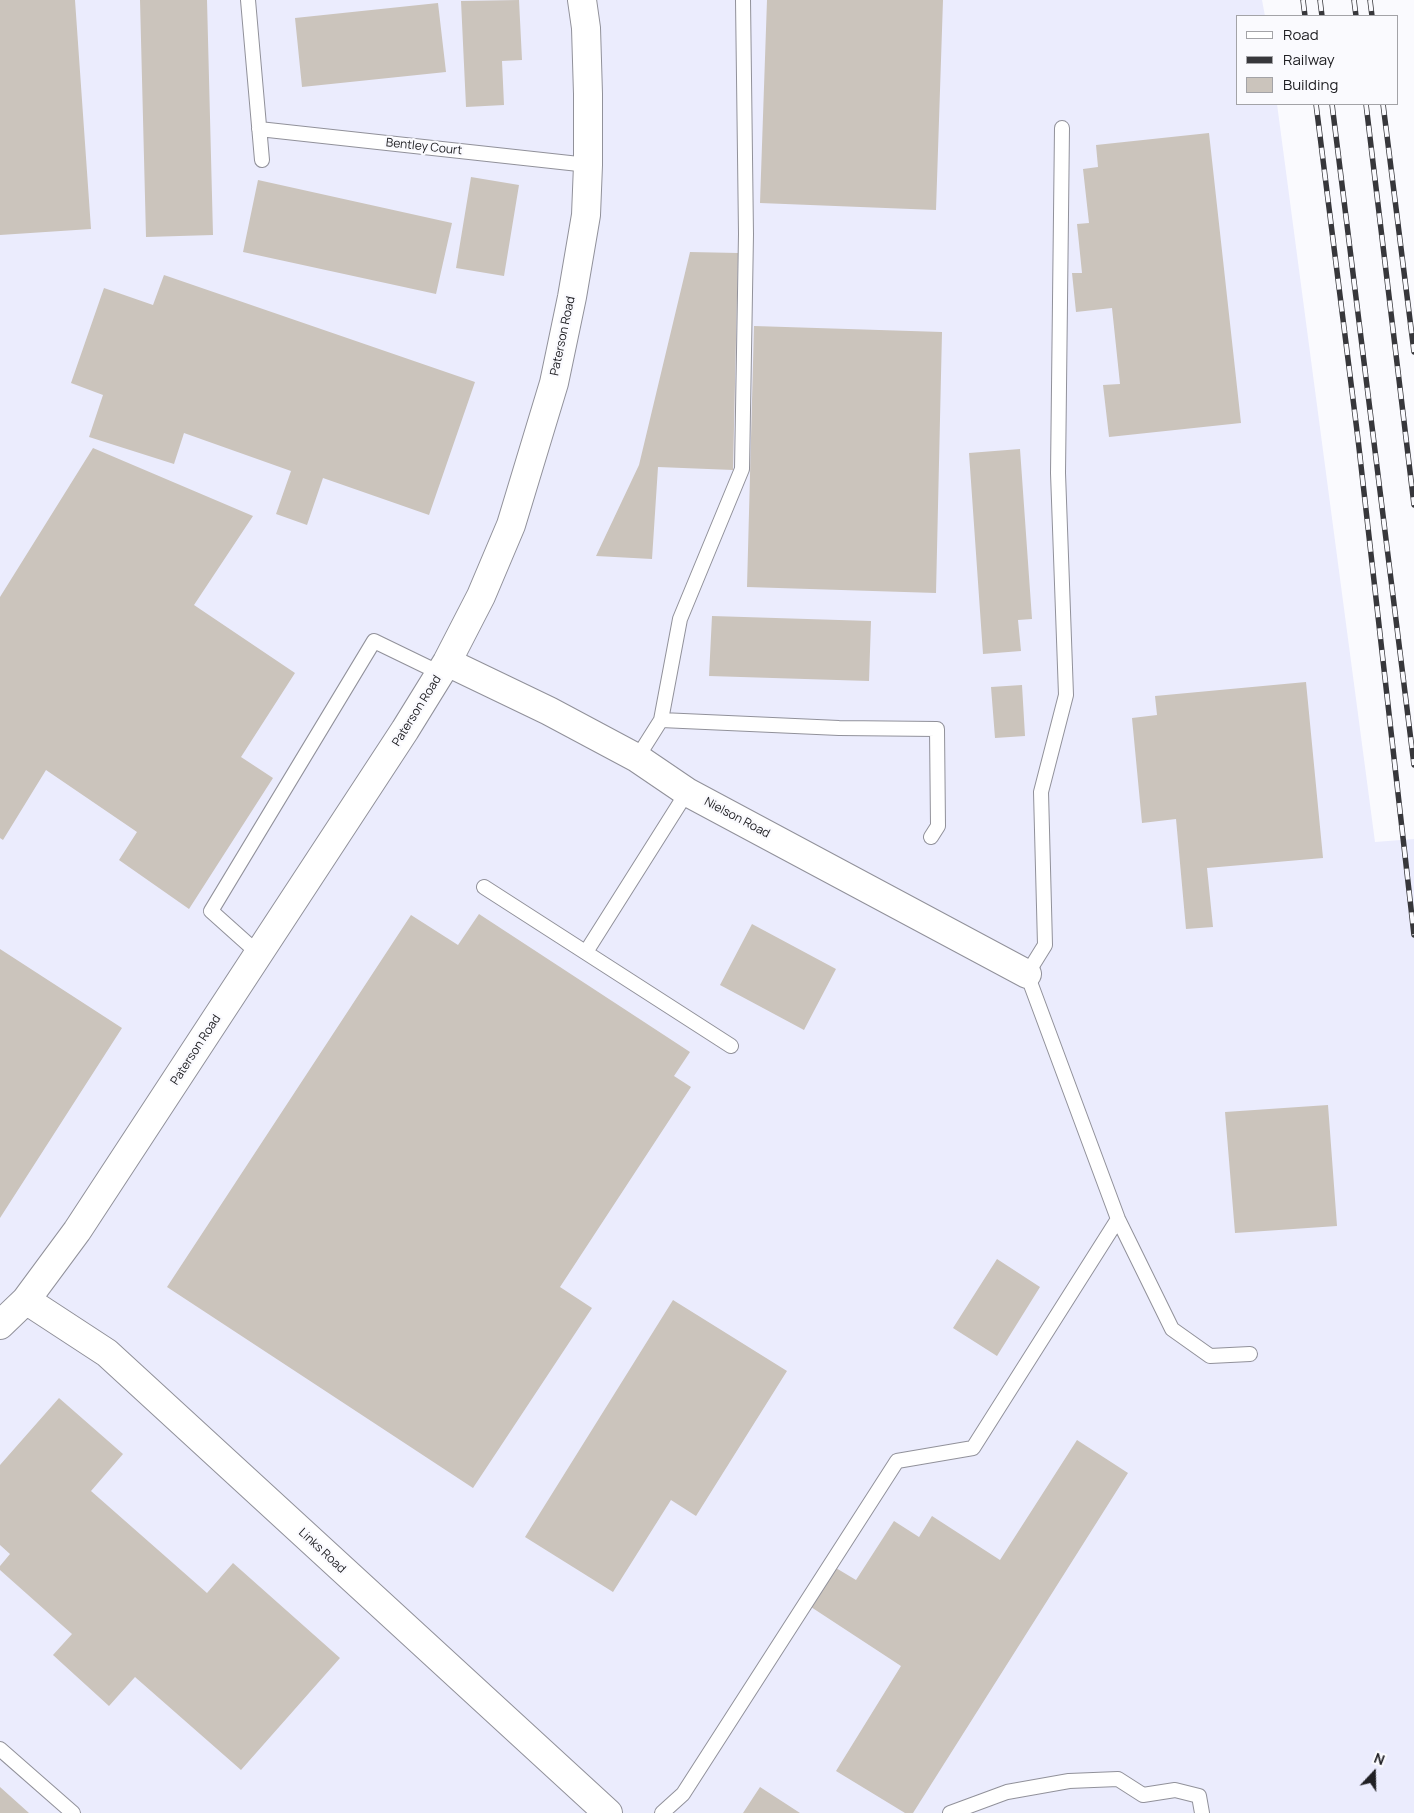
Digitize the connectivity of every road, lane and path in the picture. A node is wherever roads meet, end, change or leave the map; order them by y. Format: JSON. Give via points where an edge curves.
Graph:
{"nodes":[{"id":1,"x":248,"y":0,"type":"edge"},
{"id":2,"x":582,"y":0,"type":"edge"},
{"id":3,"x":743,"y":0,"type":"edge"},
{"id":4,"x":1062,"y":128,"type":"dead end"},
{"id":5,"x":259,"y":129,"type":"junction"},
{"id":6,"x":262,"y":160,"type":"dead end"},
{"id":7,"x":588,"y":165,"type":"junction"},
{"id":8,"x":444,"y":667,"type":"junction"},
{"id":9,"x":661,"y":720,"type":"junction"},
{"id":10,"x":637,"y":758,"type":"junction"},
{"id":11,"x":687,"y":792,"type":"junction"},
{"id":12,"x":931,"y":837,"type":"dead end"},
{"id":13,"x":484,"y":887,"type":"dead end"},
{"id":14,"x":586,"y":952,"type":"junction"},
{"id":15,"x":259,"y":954,"type":"junction"},
{"id":16,"x":1027,"y":974,"type":"junction"},
{"id":17,"x":731,"y":1046,"type":"dead end"},
{"id":18,"x":1118,"y":1219,"type":"junction"},
{"id":19,"x":26,"y":1300,"type":"junction"},
{"id":20,"x":0,"y":1325,"type":"edge"},
{"id":21,"x":1250,"y":1354,"type":"dead end"},
{"id":22,"x":0,"y":1749,"type":"edge"},
{"id":23,"x":73,"y":1813,"type":"edge"},
{"id":24,"x":608,"y":1813,"type":"edge"},
{"id":25,"x":662,"y":1813,"type":"edge"},
{"id":26,"x":950,"y":1813,"type":"edge"},
{"id":27,"x":1202,"y":1813,"type":"edge"}],
"edges":[{"from":1,"to":5,"type":"lane"},
{"from":2,"to":7,"type":"street","name":"Paterson Road","via":[[586,28]]},
{"from":3,"to":9,"type":"lane","via":[[746,234],[742,469],[680,619]]},
{"from":4,"to":16,"type":"lane","via":[[1058,473],[1066,695],[1041,792],[1045,945]]},
{"from":5,"to":6,"type":"lane"},
{"from":5,"to":7,"type":"lane","name":"Bentley Court"},
{"from":7,"to":8,"type":"street","name":"Paterson Road","via":[[586,215],[572,297],[537,445],[511,525],[481,596]]},
{"from":8,"to":10,"type":"street","name":"Nielson Road","via":[[549,711]]},
{"from":8,"to":15,"type":"street","name":"Paterson Road"},
{"from":8,"to":15,"type":"lane","via":[[374,640],[211,912]]},
{"from":9,"to":10,"type":"lane"},
{"from":9,"to":12,"type":"lane","via":[[937,729],[938,826]]},
{"from":10,"to":11,"type":"street","name":"Nielson Road"},
{"from":11,"to":14,"type":"lane"},
{"from":11,"to":16,"type":"street","name":"Nielson Road"},
{"from":13,"to":14,"type":"lane"},
{"from":14,"to":17,"type":"lane"},
{"from":15,"to":19,"type":"street","name":"Paterson Road","via":[[77,1231]]},
{"from":16,"to":18,"type":"lane"},
{"from":18,"to":21,"type":"lane","via":[[1172,1328],[1210,1356]]},
{"from":18,"to":25,"type":"lane","via":[[972,1448],[897,1461],[683,1794]]},
{"from":19,"to":20,"type":"street","name":"Paterson Road"},
{"from":19,"to":24,"type":"street","name":"Links Road","via":[[107,1353]]},
{"from":22,"to":23,"type":"lane"},
{"from":26,"to":27,"type":"lane","via":[[1007,1792],[1069,1781],[1118,1779],[1143,1795],[1174,1790],[1199,1796]]}]}
